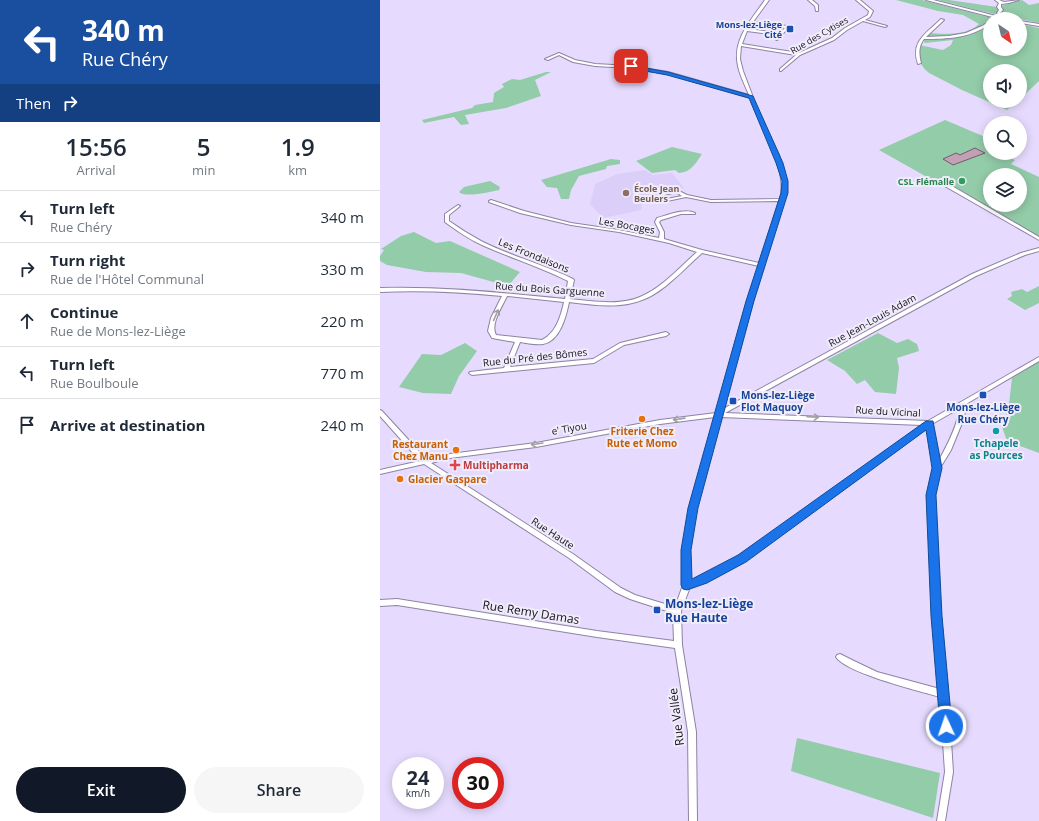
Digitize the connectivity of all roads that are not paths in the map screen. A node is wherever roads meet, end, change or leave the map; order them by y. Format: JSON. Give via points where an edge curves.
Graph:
{"nodes":[{"id":1,"x":767,"y":0,"type":"edge"},
{"id":2,"x":810,"y":0,"type":"edge"},
{"id":3,"x":858,"y":0,"type":"edge"},
{"id":4,"x":928,"y":0,"type":"edge"},
{"id":5,"x":1017,"y":0,"type":"edge"},
{"id":6,"x":999,"y":1,"type":"edge"},
{"id":7,"x":817,"y":10,"type":"dead end"},
{"id":8,"x":999,"y":12,"type":"edge"},
{"id":9,"x":983,"y":13,"type":"edge"},
{"id":10,"x":863,"y":20,"type":"junction"},
{"id":11,"x":942,"y":20,"type":"dead end"},
{"id":12,"x":751,"y":23,"type":"junction"},
{"id":13,"x":1027,"y":23,"type":"edge"},
{"id":14,"x":1039,"y":25,"type":"edge"},
{"id":15,"x":884,"y":26,"type":"dead end"},
{"id":16,"x":983,"y":28,"type":"edge"},
{"id":17,"x":747,"y":30,"type":"junction"},
{"id":18,"x":780,"y":34,"type":"junction"},
{"id":19,"x":923,"y":38,"type":"junction"},
{"id":20,"x":777,"y":39,"type":"dead end"},
{"id":21,"x":739,"y":45,"type":"junction"},
{"id":22,"x":799,"y":54,"type":"junction"},
{"id":23,"x":547,"y":59,"type":"dead end"},
{"id":24,"x":920,"y":63,"type":"dead end"},
{"id":25,"x":781,"y":70,"type":"dead end"},
{"id":26,"x":751,"y":97,"type":"junction"},
{"id":27,"x":938,"y":180,"type":"dead end"},
{"id":28,"x":686,"y":196,"type":"junction"},
{"id":29,"x":782,"y":200,"type":"junction"},
{"id":30,"x":491,"y":201,"type":"dead end"},
{"id":31,"x":458,"y":206,"type":"dead end"},
{"id":32,"x":693,"y":213,"type":"dead end"},
{"id":33,"x":1039,"y":239,"type":"edge"},
{"id":34,"x":662,"y":240,"type":"junction"},
{"id":35,"x":1039,"y":249,"type":"edge"},
{"id":36,"x":701,"y":251,"type":"junction"},
{"id":37,"x":761,"y":265,"type":"junction"},
{"id":38,"x":380,"y":290,"type":"edge"},
{"id":39,"x":505,"y":295,"type":"junction"},
{"id":40,"x":567,"y":300,"type":"junction"},
{"id":41,"x":666,"y":334,"type":"dead end"},
{"id":42,"x":519,"y":339,"type":"junction"},
{"id":43,"x":1039,"y":359,"type":"edge"},
{"id":44,"x":506,"y":370,"type":"junction"},
{"id":45,"x":472,"y":373,"type":"dead end"},
{"id":46,"x":963,"y":404,"type":"junction"},
{"id":47,"x":380,"y":412,"type":"edge"},
{"id":48,"x":718,"y":415,"type":"junction"},
{"id":49,"x":929,"y":423,"type":"junction"},
{"id":50,"x":424,"y":461,"type":"junction"},
{"id":51,"x":937,"y":468,"type":"junction"},
{"id":52,"x":380,"y":472,"type":"edge"},
{"id":53,"x":687,"y":585,"type":"junction"},
{"id":54,"x":380,"y":603,"type":"edge"},
{"id":55,"x":677,"y":611,"type":"junction"},
{"id":56,"x":678,"y":645,"type":"junction"},
{"id":57,"x":840,"y":657,"type":"dead end"},
{"id":58,"x":944,"y":694,"type":"junction"},
{"id":59,"x":693,"y":821,"type":"edge"},
{"id":60,"x":941,"y":821,"type":"edge"}],
"edges":[{"from":1,"to":12,"type":"street"},
{"from":2,"to":7,"type":"street","via":[[817,6]]},
{"from":3,"to":10,"type":"street","name":"Rue des Cytises","via":[[871,11]]},
{"from":4,"to":9,"type":"main road"},
{"from":5,"to":6,"type":"street"},
{"from":6,"to":8,"type":"street"},
{"from":10,"to":15,"type":"street"},
{"from":10,"to":22,"type":"street","name":"Rue des Cytises","via":[[846,28],[833,39]]},
{"from":11,"to":19,"type":"street"},
{"from":12,"to":17,"type":"street"},
{"from":12,"to":18,"type":"street","via":[[787,27]]},
{"from":13,"to":14,"type":"main road"},
{"from":16,"to":19,"type":"street","via":[[972,32]]},
{"from":17,"to":18,"type":"street"},
{"from":17,"to":21,"type":"street"},
{"from":18,"to":20,"type":"street"},
{"from":19,"to":24,"type":"street","via":[[916,51]]},
{"from":21,"to":22,"type":"street"},
{"from":21,"to":26,"type":"street","via":[[740,69]]},
{"from":22,"to":25,"type":"street","name":"Rue des Cytises"},
{"from":23,"to":26,"type":"street","via":[[559,54],[591,65],[631,66],[668,73]]},
{"from":26,"to":29,"type":"street","via":[[785,181]]},
{"from":27,"to":33,"type":"street"},
{"from":28,"to":28,"type":"street","via":[[665,200],[659,197],[675,191]]},
{"from":28,"to":29,"type":"street","via":[[711,201]]},
{"from":29,"to":37,"type":"street"},
{"from":30,"to":34,"type":"street","name":"Les Bocages","via":[[522,212],[571,224]]},
{"from":31,"to":40,"type":"street","name":"Les Frondaisons","via":[[448,215],[447,221],[484,244],[571,280]]},
{"from":32,"to":34,"type":"street","via":[[682,213],[658,220],[663,234]]},
{"from":34,"to":36,"type":"street","name":"Les Bocages"},
{"from":35,"to":48,"type":"street","name":"Rue Jean-Louis Adam","via":[[974,275]]},
{"from":36,"to":37,"type":"street","name":"Les Bocages"},
{"from":36,"to":40,"type":"street","name":"Rue du Bois Garguenne","via":[[656,290],[641,298],[626,302],[589,303]]},
{"from":37,"to":48,"type":"street"},
{"from":38,"to":39,"type":"street","name":"Rue du Bois Garguenne","via":[[417,289]]},
{"from":39,"to":40,"type":"street","name":"Rue du Bois Garguenne"},
{"from":42,"to":39,"type":"street","name":"Les Frondaisons","one_way":true,"via":[[494,337],[491,331]]},
{"from":40,"to":42,"type":"street","name":"Les Frondaisons","via":[[553,336],[543,342]]},
{"from":41,"to":44,"type":"street","name":"Rue du Pré des Bômes","via":[[622,344],[594,361]]},
{"from":42,"to":44,"type":"street"},
{"from":43,"to":46,"type":"street","name":"Rue du Vicinal"},
{"from":44,"to":45,"type":"street","name":"Rue du Pré des Bômes"},
{"from":46,"to":49,"type":"street","name":"Rue du Vicinal"},
{"from":46,"to":51,"type":"street","via":[[961,418],[948,450]]},
{"from":47,"to":50,"type":"street","name":"Rue Haute"},
{"from":48,"to":49,"type":"street","name":"Rue du Vicinal","one_way":true},
{"from":48,"to":50,"type":"street","name":"e' Tiyou","one_way":true,"via":[[660,422],[536,445]]},
{"from":48,"to":53,"type":"street","via":[[693,508],[686,550]]},
{"from":49,"to":51,"type":"street"},
{"from":49,"to":53,"type":"street","via":[[742,558],[703,580]]},
{"from":50,"to":52,"type":"street","name":"e' Tiyou"},
{"from":50,"to":55,"type":"street","name":"Rue Haute","via":[[571,556],[618,590]]},
{"from":51,"to":58,"type":"street","via":[[931,495]]},
{"from":53,"to":55,"type":"street"},
{"from":54,"to":56,"type":"street","name":"Rue Remy Damas","via":[[397,602]]},
{"from":55,"to":56,"type":"street","name":"Rue Vallée"},
{"from":56,"to":59,"type":"street","name":"Rue Vallée","via":[[692,732]]},
{"from":57,"to":58,"type":"street","via":[[868,671]]},
{"from":58,"to":60,"type":"street","via":[[949,772]]}]}
